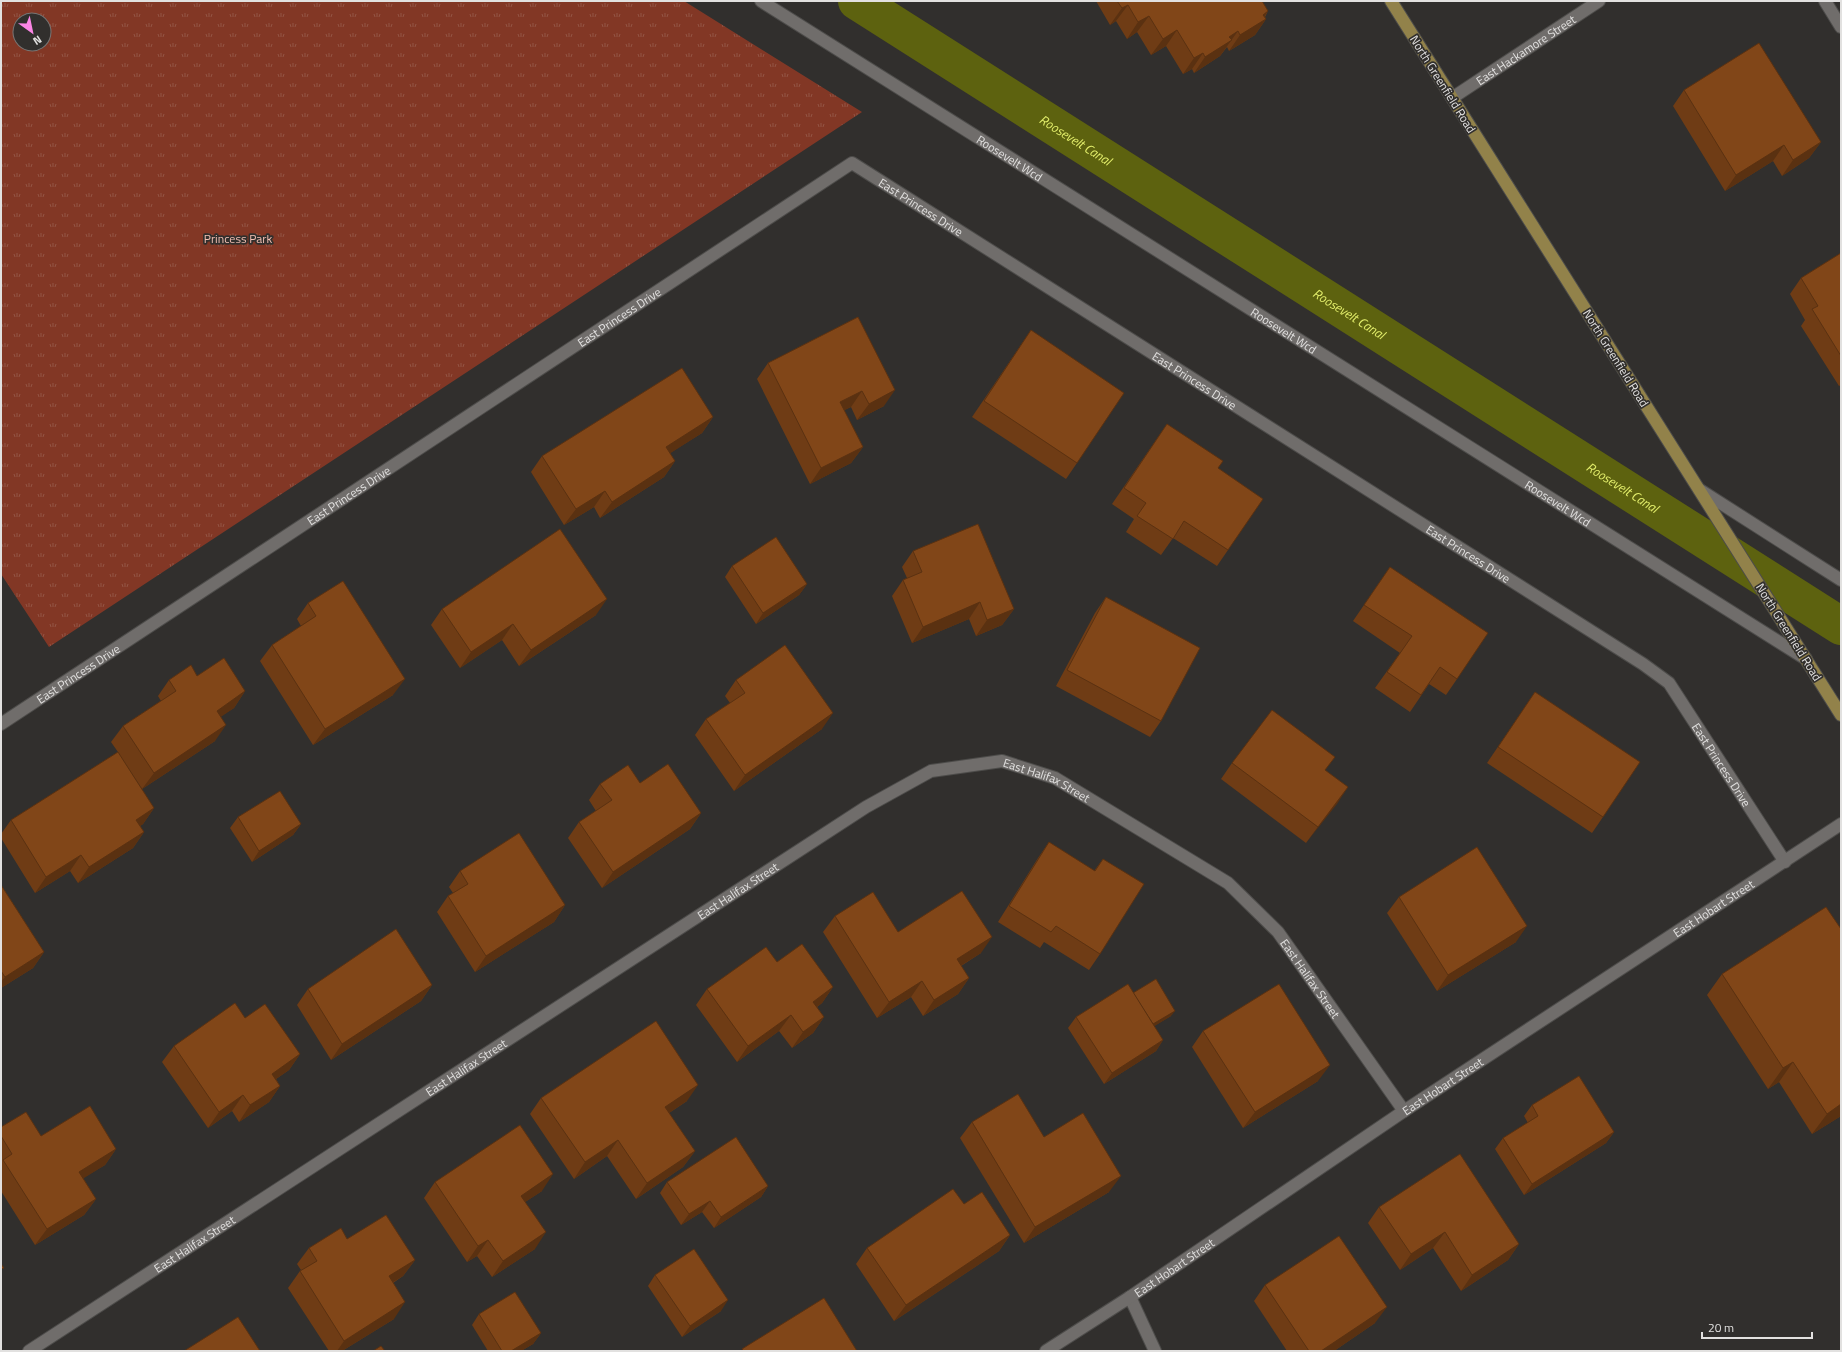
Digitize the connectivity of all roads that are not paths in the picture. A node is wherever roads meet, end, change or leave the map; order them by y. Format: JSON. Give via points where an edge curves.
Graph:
{"nodes":[{"id":1,"x":761,"y":1,"type":"edge"},
{"id":2,"x":1391,"y":1,"type":"edge"},
{"id":3,"x":1599,"y":1,"type":"edge"},
{"id":4,"x":1825,"y":1,"type":"edge"},
{"id":5,"x":1841,"y":27,"type":"edge"},
{"id":6,"x":1452,"y":98,"type":"junction"},
{"id":7,"x":1700,"y":490,"type":"junction"},
{"id":8,"x":1841,"y":580,"type":"edge"},
{"id":9,"x":1807,"y":659,"type":"junction"},
{"id":10,"x":1841,"y":715,"type":"edge"},
{"id":11,"x":1,"y":724,"type":"edge"},
{"id":12,"x":1841,"y":824,"type":"edge"},
{"id":13,"x":1785,"y":862,"type":"junction"},
{"id":14,"x":1404,"y":1111,"type":"junction"},
{"id":15,"x":1130,"y":1297,"type":"junction"},
{"id":16,"x":29,"y":1351,"type":"edge"},
{"id":17,"x":1046,"y":1351,"type":"edge"},
{"id":18,"x":1155,"y":1351,"type":"edge"}],
"edges":[{"from":1,"to":9,"type":"street","name":"Roosevelt Wcd"},
{"from":2,"to":6,"type":"main road","name":"North Greenfield Road"},
{"from":3,"to":6,"type":"street","name":"East Hackamore Street"},
{"from":4,"to":5,"type":"street"},
{"from":6,"to":7,"type":"main road","name":"North Greenfield Road"},
{"from":7,"to":8,"type":"street"},
{"from":7,"to":9,"type":"main road","name":"North Greenfield Road"},
{"from":9,"to":10,"type":"main road","name":"North Greenfield Road"},
{"from":11,"to":13,"type":"street","name":"East Princess Drive","via":[[852,163],[1637,659],[1669,682]]},
{"from":12,"to":13,"type":"street","name":"East Hobart Street"},
{"from":13,"to":14,"type":"street","name":"East Hobart Street"},
{"from":14,"to":15,"type":"street","name":"East Hobart Street"},
{"from":14,"to":16,"type":"street","name":"East Halifax Street","via":[[1278,932],[1228,883],[1055,778],[1002,761],[930,771],[859,812]]},
{"from":15,"to":17,"type":"street","name":"East Hobart Street"},
{"from":15,"to":18,"type":"street"}]}
